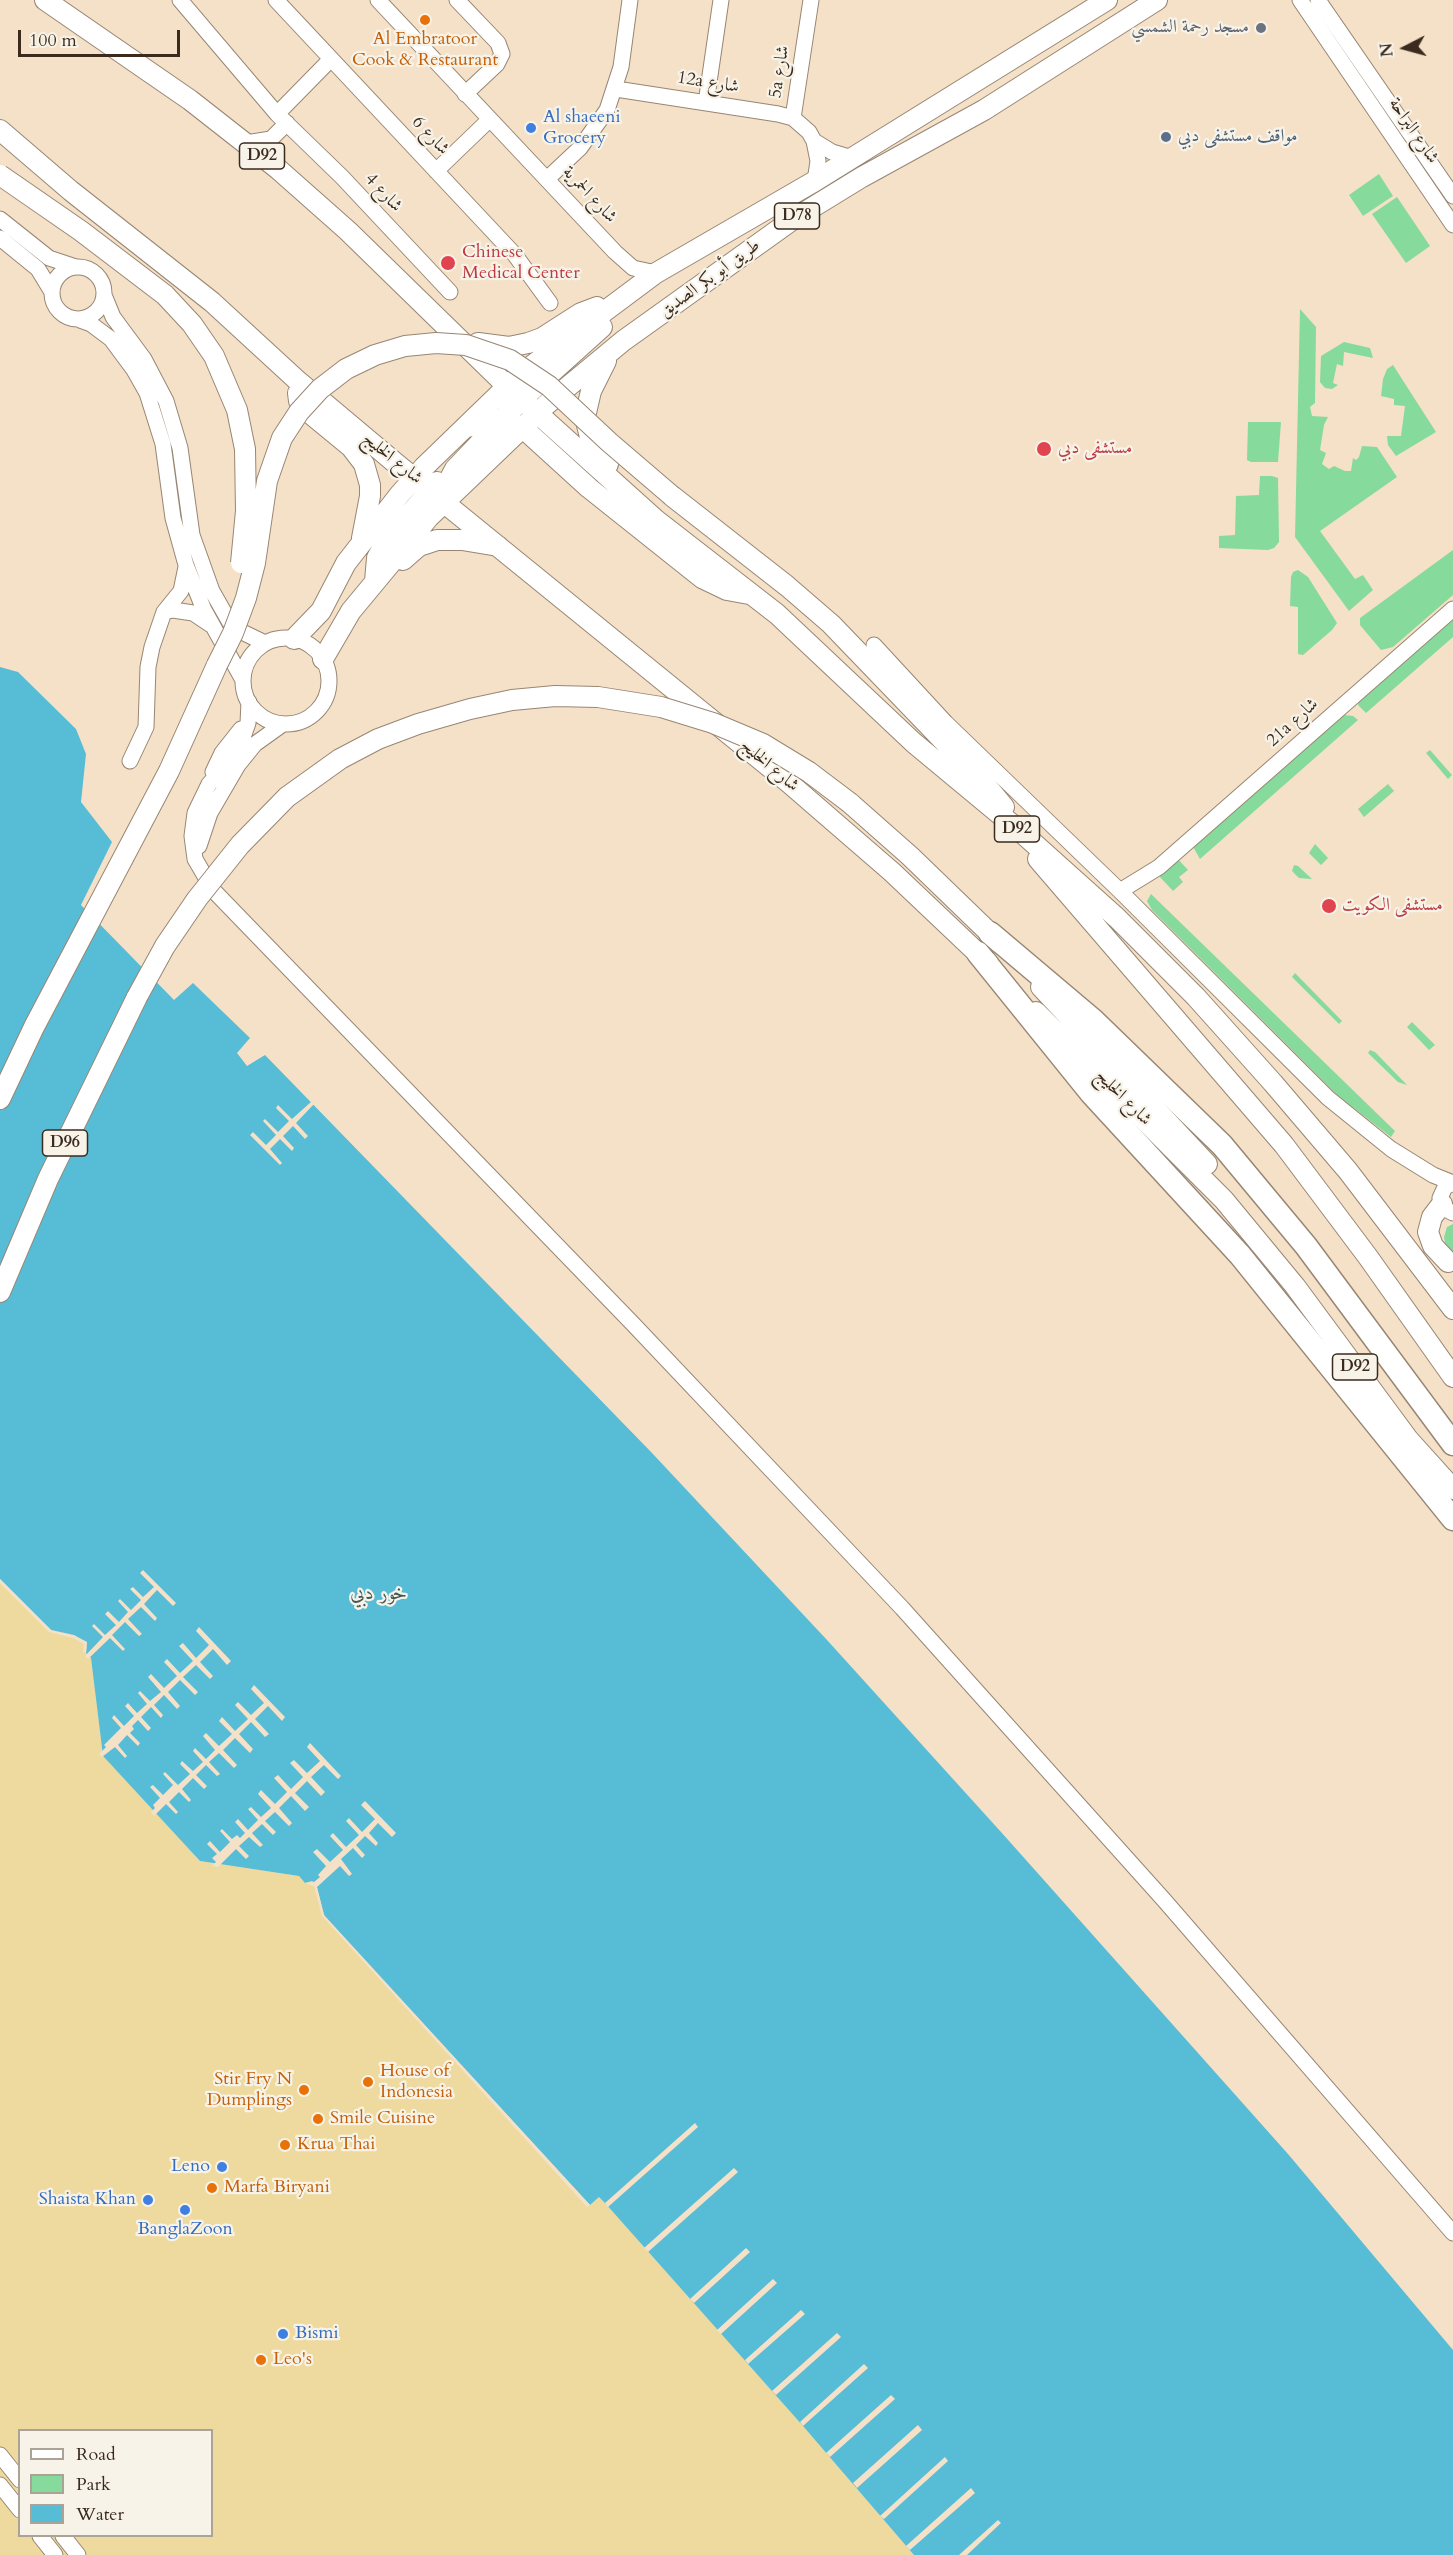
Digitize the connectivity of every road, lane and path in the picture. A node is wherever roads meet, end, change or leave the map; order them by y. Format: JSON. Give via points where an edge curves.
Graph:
{"nodes":[{"id":1,"x":45,"y":0,"type":"edge"},
{"id":2,"x":180,"y":0,"type":"edge"},
{"id":3,"x":276,"y":0,"type":"edge"},
{"id":4,"x":378,"y":0,"type":"edge"},
{"id":5,"x":457,"y":0,"type":"edge"},
{"id":6,"x":630,"y":0,"type":"edge"},
{"id":7,"x":721,"y":0,"type":"edge"},
{"id":8,"x":811,"y":0,"type":"edge"},
{"id":9,"x":1107,"y":0,"type":"edge"},
{"id":10,"x":1173,"y":0,"type":"edge"},
{"id":11,"x":1300,"y":0,"type":"edge"},
{"id":12,"x":1318,"y":0,"type":"edge"},
{"id":13,"x":1150,"y":1,"type":"edge"},
{"id":14,"x":331,"y":59,"type":"junction"},
{"id":15,"x":989,"y":73,"type":"junction"},
{"id":16,"x":1360,"y":88,"type":"junction"},
{"id":17,"x":616,"y":89,"type":"junction"},
{"id":18,"x":465,"y":94,"type":"junction"},
{"id":19,"x":706,"y":103,"type":"junction"},
{"id":20,"x":1360,"y":110,"type":"dead end"},
{"id":21,"x":282,"y":118,"type":"junction"},
{"id":22,"x":793,"y":118,"type":"junction"},
{"id":23,"x":489,"y":120,"type":"junction"},
{"id":24,"x":0,"y":130,"type":"edge"},
{"id":25,"x":276,"y":136,"type":"junction"},
{"id":26,"x":814,"y":141,"type":"junction"},
{"id":27,"x":246,"y":143,"type":"junction"},
{"id":28,"x":912,"y":150,"type":"junction"},
{"id":29,"x":852,"y":158,"type":"junction"},
{"id":30,"x":278,"y":169,"type":"junction"},
{"id":31,"x":436,"y":171,"type":"junction"},
{"id":32,"x":0,"y":175,"type":"edge"},
{"id":33,"x":547,"y":179,"type":"junction"},
{"id":34,"x":815,"y":181,"type":"junction"},
{"id":35,"x":1453,"y":196,"type":"edge"},
{"id":36,"x":0,"y":219,"type":"edge"},
{"id":37,"x":1453,"y":225,"type":"edge"},
{"id":38,"x":0,"y":238,"type":"edge"},
{"id":39,"x":76,"y":267,"type":"junction"},
{"id":40,"x":656,"y":273,"type":"junction"},
{"id":41,"x":52,"y":292,"type":"junction"},
{"id":42,"x":450,"y":292,"type":"dead end"},
{"id":43,"x":104,"y":295,"type":"junction"},
{"id":44,"x":550,"y":303,"type":"dead end"},
{"id":45,"x":613,"y":304,"type":"junction"},
{"id":46,"x":80,"y":320,"type":"junction"},
{"id":47,"x":458,"y":338,"type":"junction"},
{"id":48,"x":623,"y":341,"type":"junction"},
{"id":49,"x":299,"y":382,"type":"junction"},
{"id":50,"x":506,"y":385,"type":"junction"},
{"id":51,"x":522,"y":399,"type":"junction"},
{"id":52,"x":537,"y":414,"type":"junction"},
{"id":53,"x":497,"y":420,"type":"junction"},
{"id":54,"x":522,"y":427,"type":"junction"},
{"id":55,"x":461,"y":431,"type":"junction"},
{"id":56,"x":488,"y":459,"type":"junction"},
{"id":57,"x":451,"y":470,"type":"junction"},
{"id":58,"x":428,"y":484,"type":"junction"},
{"id":59,"x":656,"y":520,"type":"junction"},
{"id":60,"x":360,"y":545,"type":"junction"},
{"id":61,"x":500,"y":546,"type":"junction"},
{"id":62,"x":186,"y":565,"type":"junction"},
{"id":63,"x":375,"y":581,"type":"junction"},
{"id":64,"x":755,"y":595,"type":"junction"},
{"id":65,"x":1453,"y":609,"type":"edge"},
{"id":66,"x":164,"y":612,"type":"junction"},
{"id":67,"x":217,"y":631,"type":"junction"},
{"id":68,"x":294,"y":639,"type":"junction"},
{"id":69,"x":265,"y":643,"type":"junction"},
{"id":70,"x":874,"y":645,"type":"dead end"},
{"id":71,"x":323,"y":659,"type":"junction"},
{"id":72,"x":218,"y":665,"type":"junction"},
{"id":73,"x":243,"y":680,"type":"junction"},
{"id":74,"x":249,"y":702,"type":"junction"},
{"id":75,"x":287,"y":724,"type":"junction"},
{"id":76,"x":130,"y":761,"type":"dead end"},
{"id":77,"x":1020,"y":831,"type":"junction"},
{"id":78,"x":1160,"y":867,"type":"junction"},
{"id":79,"x":199,"y":870,"type":"junction"},
{"id":80,"x":1120,"y":891,"type":"junction"},
{"id":81,"x":1134,"y":906,"type":"junction"},
{"id":82,"x":990,"y":933,"type":"junction"},
{"id":83,"x":978,"y":953,"type":"junction"},
{"id":84,"x":0,"y":1099,"type":"edge"},
{"id":85,"x":1426,"y":1172,"type":"junction"},
{"id":86,"x":1453,"y":1183,"type":"edge"},
{"id":87,"x":1446,"y":1206,"type":"edge"},
{"id":88,"x":1256,"y":1238,"type":"junction"},
{"id":89,"x":1451,"y":1265,"type":"edge"},
{"id":90,"x":0,"y":1292,"type":"edge"},
{"id":91,"x":1453,"y":1309,"type":"edge"},
{"id":92,"x":1360,"y":1317,"type":"junction"},
{"id":93,"x":1453,"y":1377,"type":"edge"},
{"id":94,"x":1453,"y":1427,"type":"edge"},
{"id":95,"x":1453,"y":1444,"type":"edge"},
{"id":96,"x":1453,"y":1489,"type":"edge"},
{"id":97,"x":1453,"y":1519,"type":"edge"},
{"id":98,"x":1453,"y":2233,"type":"edge"},
{"id":99,"x":0,"y":2455,"type":"edge"},
{"id":100,"x":18,"y":2478,"type":"edge"},
{"id":101,"x":0,"y":2485,"type":"edge"},
{"id":102,"x":18,"y":2508,"type":"edge"},
{"id":103,"x":41,"y":2537,"type":"edge"},
{"id":104,"x":64,"y":2537,"type":"edge"},
{"id":105,"x":55,"y":2555,"type":"edge"},
{"id":106,"x":78,"y":2555,"type":"edge"}],
"edges":[{"from":1,"to":27,"type":"main road","number":"D92","via":[[150,71]]},
{"from":2,"to":21,"type":"street","name":"شارع 4"},
{"from":3,"to":14,"type":"street","name":"شارع 6"},
{"from":4,"to":18,"type":"street","name":"شارع الحمرية"},
{"from":5,"to":18,"type":"street","via":[[498,43],[502,54],[497,64]]},
{"from":6,"to":17,"type":"street"},
{"from":7,"to":19,"type":"street"},
{"from":8,"to":22,"type":"street","name":"5a شارع"},
{"from":9,"to":15,"type":"main road","name":"طريق أبو بكر الصديق","number":"D78"},
{"from":10,"to":13,"type":"main road"},
{"from":11,"to":16,"type":"street","name":"شارع البراحة"},
{"from":12,"to":35,"type":"street","name":"شارع البراحة"},
{"from":13,"to":28,"type":"main road","name":"طريق أبو بكر الصديق","number":"D78","via":[[984,110]]},
{"from":14,"to":21,"type":"street"},
{"from":14,"to":31,"type":"street","name":"شارع 6"},
{"from":15,"to":28,"type":"main road","via":[[995,79],[994,88]]},
{"from":15,"to":29,"type":"main road","name":"طريق أبو بكر الصديق","number":"D78"},
{"from":16,"to":20,"type":"street"},
{"from":16,"to":37,"type":"street","name":"شارع البراحة"},
{"from":17,"to":19,"type":"street","name":"12a شارع"},
{"from":17,"to":33,"type":"street","via":[[607,110],[580,148]]},
{"from":18,"to":23,"type":"street","name":"شارع الحمرية"},
{"from":19,"to":22,"type":"street","name":"12a شارع"},
{"from":21,"to":25,"type":"street"},
{"from":21,"to":42,"type":"street","name":"شارع 4"},
{"from":22,"to":26,"type":"street","name":"5a شارع"},
{"from":23,"to":31,"type":"street"},
{"from":23,"to":33,"type":"street","name":"شارع الحمرية"},
{"from":24,"to":49,"type":"main road","name":"شارع الخليج","number":"D92","via":[[213,302]]},
{"from":25,"to":27,"type":"street"},
{"from":25,"to":30,"type":"street","via":[[274,155]]},
{"from":26,"to":29,"type":"street","name":"5a شارع"},
{"from":26,"to":34,"type":"street","via":[[818,161]]},
{"from":27,"to":30,"type":"main road","number":"D92"},
{"from":28,"to":48,"type":"main road","name":"طريق أبو بكر الصديق","number":"D78","via":[[792,220]]},
{"from":29,"to":34,"type":"main road","name":"طريق أبو بكر الصديق","number":"D78"},
{"from":30,"to":47,"type":"main road","number":"D92"},
{"from":31,"to":44,"type":"street","name":"شارع 6","via":[[515,255]]},
{"from":32,"to":72,"type":"main road","bridge":true,"via":[[116,256],[165,296],[192,324],[223,374],[242,429],[247,468],[238,585]]},
{"from":33,"to":40,"type":"street","name":"شارع الحمرية","via":[[633,268]]},
{"from":34,"to":40,"type":"main road","name":"طريق أبو بكر الصديق","number":"D78"},
{"from":36,"to":39,"type":"street","via":[[49,258]]},
{"from":38,"to":41,"type":"street","via":[[38,269]]},
{"from":39,"to":41,"type":"street","via":[[60,275]]},
{"from":39,"to":43,"type":"street","via":[[94,273],[102,283]]},
{"from":40,"to":45,"type":"main road","name":"طريق أبو بكر الصديق","number":"D78"},
{"from":41,"to":46,"type":"street","via":[[54,304],[62,314]]},
{"from":43,"to":46,"type":"street","via":[[97,312]]},
{"from":43,"to":69,"type":"street","via":[[113,317],[144,359],[166,401],[180,448],[192,536],[212,591],[229,621]]},
{"from":45,"to":47,"type":"main road","via":[[581,313],[528,343],[501,347]]},
{"from":45,"to":50,"type":"main road","name":"طريق أبو بكر الصديق","number":"D78"},
{"from":45,"to":51,"type":"main road","via":[[608,321]]},
{"from":46,"to":62,"type":"street","via":[[111,339],[147,393],[163,444],[173,518]]},
{"from":47,"to":50,"type":"main road","number":"D92"},
{"from":48,"to":52,"type":"main road","name":"طريق أبو بكر الصديق","number":"D78"},
{"from":48,"to":59,"type":"main road","via":[[595,381],[588,400],[586,430],[596,452],[640,493]]},
{"from":49,"to":58,"type":"main road","name":"شارع الخليج","number":"D92"},
{"from":49,"to":60,"type":"main road","via":[[302,406],[351,447],[364,464],[370,496]]},
{"from":50,"to":51,"type":"main road","number":"D92"},
{"from":50,"to":53,"type":"main road"},
{"from":50,"to":55,"type":"main road","name":"طريق أبو بكر الصديق","number":"D78"},
{"from":51,"to":52,"type":"main road","number":"D92"},
{"from":51,"to":53,"type":"main road"},
{"from":52,"to":54,"type":"main road","name":"طريق أبو بكر الصديق","number":"D78"},
{"from":52,"to":59,"type":"main road","number":"D92"},
{"from":53,"to":54,"type":"main road"},
{"from":53,"to":55,"type":"main road","via":[[473,424]]},
{"from":53,"to":57,"type":"main road"},
{"from":54,"to":56,"type":"main road","name":"طريق أبو بكر الصديق","number":"D78"},
{"from":54,"to":64,"type":"main road","via":[[589,488],[702,578],[727,590]]},
{"from":55,"to":58,"type":"main road","name":"طريق أبو بكر الصديق","number":"D78"},
{"from":56,"to":57,"type":"main road"},
{"from":56,"to":58,"type":"main road","name":"طريق أبو بكر الصديق","number":"D78"},
{"from":57,"to":58,"type":"main road"},
{"from":57,"to":58,"type":"main road","via":[[447,484]]},
{"from":58,"to":60,"type":"main road"},
{"from":58,"to":61,"type":"main road","name":"شارع الخليج","number":"D92"},
{"from":58,"to":63,"type":"main road"},
{"from":59,"to":64,"type":"main road","number":"D92"},
{"from":60,"to":68,"type":"main road","via":[[321,611]]},
{"from":61,"to":63,"type":"main road","via":[[446,539],[428,542]]},
{"from":61,"to":83,"type":"main road","name":"شارع الخليج","number":"D92","via":[[788,782]]},
{"from":62,"to":66,"type":"street","via":[[181,591]]},
{"from":62,"to":67,"type":"street"},
{"from":63,"to":71,"type":"main road","via":[[340,627]]},
{"from":64,"to":77,"type":"main road","number":"D92","via":[[914,743]]},
{"from":65,"to":78,"type":"street","name":"21a شارع"},
{"from":66,"to":67,"type":"street","via":[[193,613]]},
{"from":66,"to":76,"type":"street","via":[[148,667],[146,727]]},
{"from":67,"to":73,"type":"street"},
{"from":68,"to":69,"type":"street","via":[[279,638]]},
{"from":68,"to":71,"type":"street","via":[[314,648]]},
{"from":69,"to":73,"type":"street","via":[[249,659]]},
{"from":70,"to":80,"type":"street","via":[[946,723]]},
{"from":71,"to":75,"type":"street","via":[[329,679],[324,700],[314,714]]},
{"from":72,"to":77,"type":"main road","bridge":true,"via":[[246,598],[267,481],[282,438],[298,412],[346,369],[375,355],[405,346],[443,343],[481,349],[510,360],[549,386],[672,496],[795,592],[852,644],[986,785]]},
{"from":72,"to":84,"type":"main road","via":[[169,771]]},
{"from":73,"to":74,"type":"street"},
{"from":74,"to":75,"type":"street","via":[[266,719]]},
{"from":74,"to":79,"type":"street","via":[[248,723],[236,752],[209,784],[199,803],[192,848]]},
{"from":75,"to":79,"type":"street","via":[[255,744],[215,802],[201,835]]},
{"from":77,"to":91,"type":"main road","number":"D92","via":[[1125,926],[1235,1040],[1348,1171]]},
{"from":77,"to":93,"type":"main road","via":[[1055,881],[1284,1145]]},
{"from":78,"to":80,"type":"street","name":"21a شارع"},
{"from":78,"to":81,"type":"street","name":"21a شارع"},
{"from":79,"to":98,"type":"street","via":[[222,900],[902,1608],[1164,1900]]},
{"from":80,"to":81,"type":"street"},
{"from":81,"to":85,"type":"street","via":[[1328,1098],[1369,1133]]},
{"from":82,"to":88,"type":"main road","via":[[1211,1169]]},
{"from":82,"to":90,"type":"main road","number":"D96","bridge":true,"via":[[850,803],[786,758],[713,723],[640,703],[577,696],[491,704],[398,731],[340,759],[287,796],[217,871],[160,955],[122,1026],[72,1127]]},
{"from":82,"to":92,"type":"highway","via":[[1093,1020],[1206,1128],[1279,1211]]},
{"from":83,"to":88,"type":"main road","name":"شارع الخليج","number":"D92","via":[[1196,1170]]},
{"from":83,"to":97,"type":"highway","via":[[1091,1093],[1240,1255]]},
{"from":85,"to":86,"type":"street"},
{"from":85,"to":87,"type":"street"},
{"from":86,"to":87,"type":"street","via":[[1445,1187]]},
{"from":87,"to":89,"type":"main road","via":[[1437,1234]]},
{"from":88,"to":96,"type":"main road","name":"شارع الخليج","number":"D92","via":[[1408,1439]]},
{"from":92,"to":94,"type":"main road","via":[[1396,1353]]},
{"from":92,"to":95,"type":"highway"},
{"from":99,"to":100,"type":"street"},
{"from":101,"to":102,"type":"street"},
{"from":103,"to":105,"type":"street"},
{"from":104,"to":106,"type":"street"}]}
